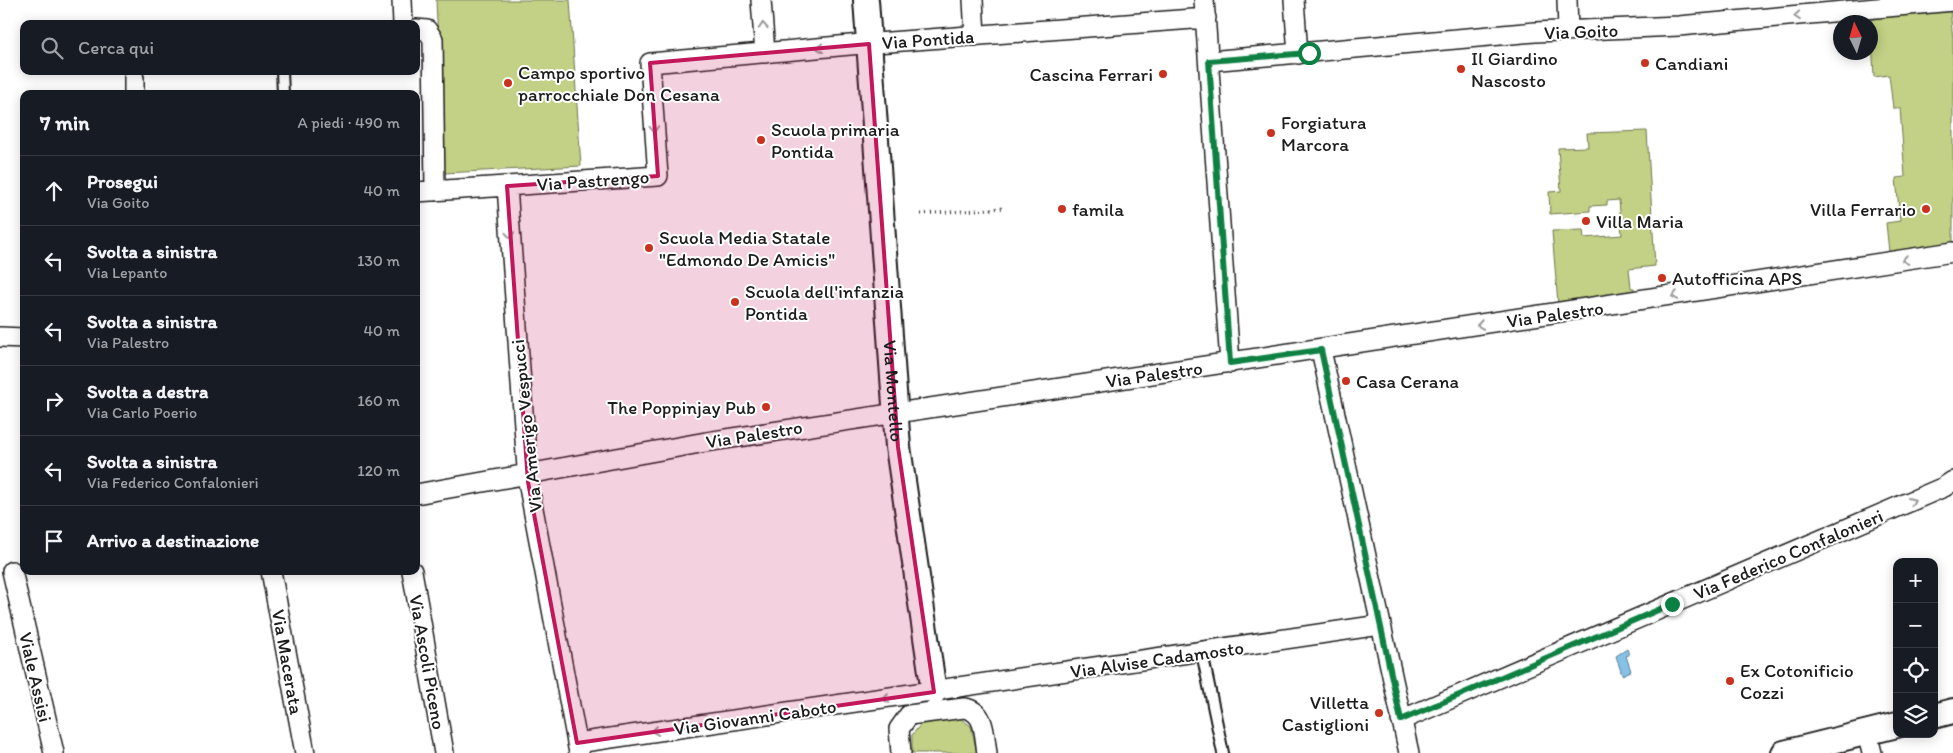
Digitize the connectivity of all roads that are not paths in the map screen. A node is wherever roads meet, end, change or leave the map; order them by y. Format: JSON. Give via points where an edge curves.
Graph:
{"nodes":[{"id":1,"x":402,"y":0,"type":"edge"},
{"id":2,"x":761,"y":0,"type":"edge"},
{"id":3,"x":866,"y":0,"type":"edge"},
{"id":4,"x":973,"y":0,"type":"edge"},
{"id":5,"x":1294,"y":0,"type":"edge"},
{"id":6,"x":1567,"y":0,"type":"edge"},
{"id":7,"x":1953,"y":0,"type":"edge"},
{"id":8,"x":1205,"y":9,"type":"edge"},
{"id":9,"x":403,"y":20,"type":"edge"},
{"id":10,"x":420,"y":29,"type":"edge"},
{"id":11,"x":1568,"y":31,"type":"junction"},
{"id":12,"x":975,"y":36,"type":"junction"},
{"id":13,"x":869,"y":44,"type":"junction"},
{"id":14,"x":765,"y":53,"type":"junction"},
{"id":15,"x":1298,"y":54,"type":"junction"},
{"id":16,"x":1209,"y":61,"type":"junction"},
{"id":17,"x":650,"y":63,"type":"joint"},
{"id":18,"x":282,"y":75,"type":"edge"},
{"id":19,"x":283,"y":90,"type":"edge"},
{"id":20,"x":507,"y":186,"type":"junction"},
{"id":21,"x":425,"y":191,"type":"edge"},
{"id":22,"x":1953,"y":252,"type":"edge"},
{"id":23,"x":0,"y":337,"type":"edge"},
{"id":24,"x":20,"y":338,"type":"edge"},
{"id":25,"x":1321,"y":350,"type":"junction"},
{"id":26,"x":1230,"y":363,"type":"junction"},
{"id":27,"x":895,"y":412,"type":"junction"},
{"id":28,"x":526,"y":473,"type":"junction"},
{"id":29,"x":1953,"y":481,"type":"edge"},
{"id":30,"x":420,"y":493,"type":"edge"},
{"id":31,"x":12,"y":571,"type":"edge"},
{"id":32,"x":272,"y":575,"type":"edge"},
{"id":33,"x":413,"y":575,"type":"edge"},
{"id":34,"x":1380,"y":625,"type":"junction"},
{"id":35,"x":1202,"y":653,"type":"junction"},
{"id":36,"x":934,"y":692,"type":"junction"},
{"id":37,"x":964,"y":708,"type":"junction"},
{"id":38,"x":1953,"y":711,"type":"edge"},
{"id":39,"x":914,"y":714,"type":"junction"},
{"id":40,"x":1938,"y":715,"type":"edge"},
{"id":41,"x":1401,"y":720,"type":"junction"},
{"id":42,"x":1893,"y":728,"type":"edge"},
{"id":43,"x":1870,"y":743,"type":"edge"},
{"id":44,"x":578,"y":748,"type":"edge"},
{"id":45,"x":54,"y":753,"type":"edge"},
{"id":46,"x":305,"y":753,"type":"edge"},
{"id":47,"x":444,"y":753,"type":"edge"},
{"id":48,"x":901,"y":753,"type":"edge"},
{"id":49,"x":987,"y":753,"type":"edge"},
{"id":50,"x":1223,"y":753,"type":"edge"},
{"id":51,"x":1409,"y":753,"type":"edge"},
{"id":52,"x":1784,"y":753,"type":"edge"}],
"edges":[{"from":1,"to":9,"type":"street"},
{"from":14,"to":2,"type":"street","one_way":true},
{"from":3,"to":13,"type":"street","name":"Via Montello"},
{"from":4,"to":12,"type":"street"},
{"from":5,"to":15,"type":"street"},
{"from":6,"to":11,"type":"street"},
{"from":7,"to":11,"type":"street","name":"Via Goito","one_way":true,"via":[[1688,25]]},
{"from":8,"to":12,"type":"street","name":"Via Pontida"},
{"from":8,"to":16,"type":"street"},
{"from":10,"to":21,"type":"street","via":[[428,30],[433,39]]},
{"from":11,"to":15,"type":"street","name":"Via Goito"},
{"from":12,"to":13,"type":"street","name":"Via Pontida"},
{"from":13,"to":14,"type":"street","name":"Via Pontida","one_way":true},
{"from":13,"to":27,"type":"street","name":"Via Montello"},
{"from":14,"to":17,"type":"street","name":"Via Pontida"},
{"from":15,"to":16,"type":"street","name":"Via Goito"},
{"from":16,"to":26,"type":"street"},
{"from":17,"to":20,"type":"street","name":"Via Pastrengo","one_way":true,"via":[[658,176]]},
{"from":18,"to":19,"type":"lane"},
{"from":20,"to":21,"type":"street","name":"Via Pastrengo"},
{"from":20,"to":28,"type":"street","name":"Via Amerigo Vespucci","one_way":true},
{"from":22,"to":25,"type":"street","name":"Via Palestro","one_way":true},
{"from":23,"to":24,"type":"street"},
{"from":25,"to":26,"type":"street","name":"Via Palestro"},
{"from":25,"to":34,"type":"street"},
{"from":26,"to":27,"type":"street","name":"Via Palestro"},
{"from":27,"to":28,"type":"street","name":"Via Palestro"},
{"from":27,"to":36,"type":"street","name":"Via Montello"},
{"from":28,"to":30,"type":"street","name":"Via Palestro"},
{"from":28,"to":44,"type":"street","name":"Via Amerigo Vespucci"},
{"from":41,"to":29,"type":"street","name":"Via Federico Confalonieri","one_way":true},
{"from":31,"to":45,"type":"street","name":"Viale Assisi"},
{"from":32,"to":46,"type":"street","name":"Via Macerata"},
{"from":33,"to":47,"type":"street","name":"Via Ascoli Piceno"},
{"from":34,"to":35,"type":"street","name":"Via Alvise Cadamosto"},
{"from":34,"to":41,"type":"street"},
{"from":35,"to":36,"type":"street","name":"Via Alvise Cadamosto"},
{"from":35,"to":50,"type":"lane"},
{"from":36,"to":37,"type":"street"},
{"from":36,"to":39,"type":"street"},
{"from":36,"to":44,"type":"street","name":"Via Giovanni Caboto","one_way":true},
{"from":37,"to":39,"type":"street"},
{"from":37,"to":49,"type":"street","via":[[981,718]]},
{"from":38,"to":40,"type":"street"},
{"from":39,"to":48,"type":"street","via":[[905,718],[899,729]]},
{"from":41,"to":51,"type":"street"},
{"from":42,"to":43,"type":"street"},
{"from":43,"to":52,"type":"street"}]}
